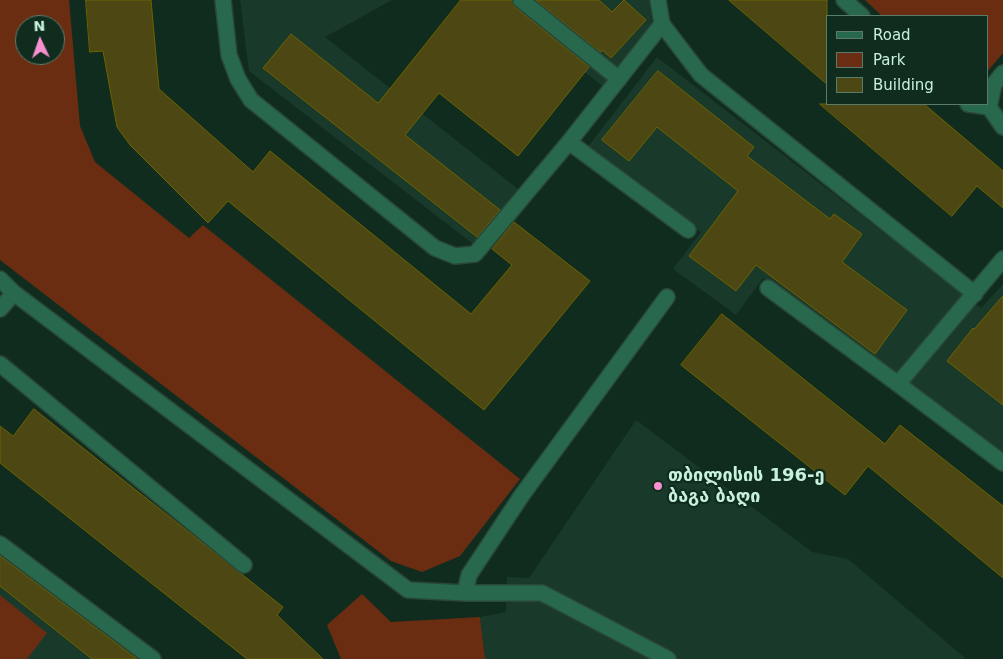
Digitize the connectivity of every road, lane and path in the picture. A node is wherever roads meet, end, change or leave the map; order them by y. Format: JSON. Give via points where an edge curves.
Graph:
{"nodes":[{"id":1,"x":223,"y":0,"type":"edge"},
{"id":2,"x":521,"y":0,"type":"edge"},
{"id":3,"x":658,"y":0,"type":"edge"},
{"id":4,"x":844,"y":0,"type":"edge"},
{"id":5,"x":861,"y":15,"type":"edge"},
{"id":6,"x":662,"y":24,"type":"junction"},
{"id":7,"x":1003,"y":74,"type":"edge"},
{"id":8,"x":619,"y":79,"type":"junction"},
{"id":9,"x":975,"y":105,"type":"edge"},
{"id":10,"x":989,"y":107,"type":"junction"},
{"id":11,"x":1003,"y":127,"type":"edge"},
{"id":12,"x":569,"y":142,"type":"junction"},
{"id":13,"x":688,"y":230,"type":"dead end"},
{"id":14,"x":1003,"y":259,"type":"edge"},
{"id":15,"x":0,"y":279,"type":"edge"},
{"id":16,"x":768,"y":288,"type":"dead end"},
{"id":17,"x":14,"y":293,"type":"junction"},
{"id":18,"x":974,"y":294,"type":"junction"},
{"id":19,"x":667,"y":297,"type":"dead end"},
{"id":20,"x":0,"y":309,"type":"edge"},
{"id":21,"x":0,"y":364,"type":"edge"},
{"id":22,"x":898,"y":384,"type":"junction"},
{"id":23,"x":1003,"y":463,"type":"edge"},
{"id":24,"x":0,"y":544,"type":"edge"},
{"id":25,"x":244,"y":565,"type":"dead end"},
{"id":26,"x":465,"y":593,"type":"junction"},
{"id":27,"x":153,"y":659,"type":"edge"},
{"id":28,"x":668,"y":659,"type":"edge"}],
"edges":[{"from":1,"to":12,"type":"street","via":[[229,56],[238,79],[252,100],[434,248],[455,256],[475,254]]},
{"from":2,"to":8,"type":"street"},
{"from":3,"to":6,"type":"street"},
{"from":4,"to":5,"type":"street"},
{"from":6,"to":8,"type":"street"},
{"from":6,"to":18,"type":"street","via":[[701,75]]},
{"from":7,"to":10,"type":"street","via":[[994,84]]},
{"from":8,"to":12,"type":"street"},
{"from":9,"to":10,"type":"street"},
{"from":10,"to":11,"type":"street"},
{"from":12,"to":13,"type":"street"},
{"from":14,"to":18,"type":"street"},
{"from":15,"to":17,"type":"street"},
{"from":16,"to":22,"type":"street"},
{"from":17,"to":20,"type":"street"},
{"from":17,"to":26,"type":"street","via":[[408,590]]},
{"from":18,"to":22,"type":"street"},
{"from":19,"to":26,"type":"street","via":[[522,495],[469,576]]},
{"from":21,"to":25,"type":"street"},
{"from":22,"to":23,"type":"street"},
{"from":24,"to":27,"type":"street"},
{"from":26,"to":28,"type":"street","via":[[542,593]]}]}
